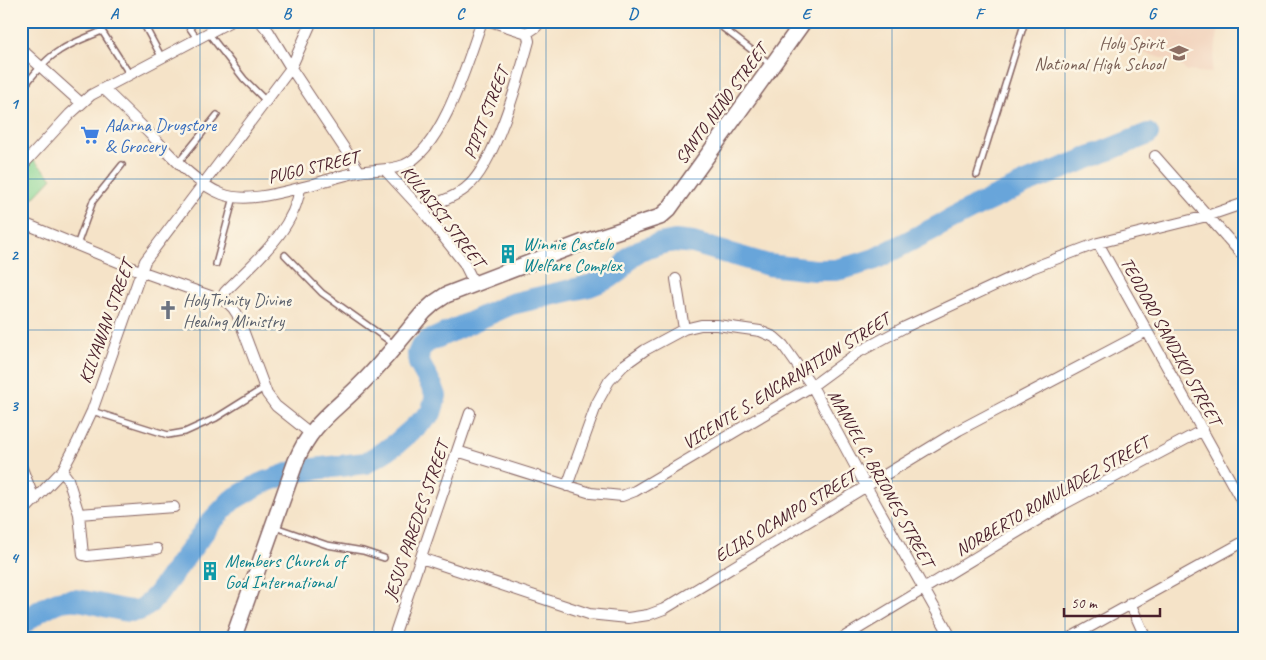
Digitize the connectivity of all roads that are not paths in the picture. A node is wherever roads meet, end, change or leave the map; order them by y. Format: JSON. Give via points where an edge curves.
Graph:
{"nodes":[{"id":1,"x":98,"y":21,"type":"edge"},
{"id":2,"x":142,"y":21,"type":"edge"},
{"id":3,"x":186,"y":21,"type":"edge"},
{"id":4,"x":231,"y":21,"type":"edge"},
{"id":5,"x":260,"y":21,"type":"edge"},
{"id":6,"x":312,"y":21,"type":"edge"},
{"id":7,"x":482,"y":21,"type":"edge"},
{"id":8,"x":490,"y":21,"type":"edge"},
{"id":9,"x":541,"y":21,"type":"edge"},
{"id":10,"x":804,"y":21,"type":"edge"},
{"id":11,"x":1025,"y":21,"type":"edge"},
{"id":12,"x":723,"y":28,"type":"dead end"},
{"id":13,"x":102,"y":31,"type":"junction"},
{"id":14,"x":527,"y":33,"type":"junction"},
{"id":15,"x":209,"y":34,"type":"junction"},
{"id":16,"x":198,"y":40,"type":"junction"},
{"id":17,"x":21,"y":49,"type":"edge"},
{"id":18,"x":162,"y":58,"type":"junction"},
{"id":19,"x":772,"y":65,"type":"junction"},
{"id":20,"x":41,"y":66,"type":"junction"},
{"id":21,"x":291,"y":68,"type":"junction"},
{"id":22,"x":130,"y":75,"type":"junction"},
{"id":23,"x":104,"y":88,"type":"junction"},
{"id":24,"x":21,"y":90,"type":"edge"},
{"id":25,"x":266,"y":101,"type":"junction"},
{"id":26,"x":81,"y":103,"type":"junction"},
{"id":27,"x":217,"y":115,"type":"dead end"},
{"id":28,"x":1155,"y":156,"type":"dead end"},
{"id":29,"x":178,"y":163,"type":"junction"},
{"id":30,"x":122,"y":165,"type":"dead end"},
{"id":31,"x":21,"y":167,"type":"edge"},
{"id":32,"x":386,"y":170,"type":"junction"},
{"id":33,"x":360,"y":172,"type":"junction"},
{"id":34,"x":977,"y":175,"type":"dead end"},
{"id":35,"x":204,"y":184,"type":"junction"},
{"id":36,"x":300,"y":188,"type":"junction"},
{"id":37,"x":234,"y":197,"type":"junction"},
{"id":38,"x":1245,"y":203,"type":"edge"},
{"id":39,"x":422,"y":210,"type":"junction"},
{"id":40,"x":1207,"y":216,"type":"junction"},
{"id":41,"x":21,"y":222,"type":"edge"},
{"id":42,"x":1098,"y":243,"type":"junction"},
{"id":43,"x":76,"y":245,"type":"junction"},
{"id":44,"x":285,"y":255,"type":"dead end"},
{"id":45,"x":1245,"y":258,"type":"edge"},
{"id":46,"x":216,"y":264,"type":"dead end"},
{"id":47,"x":140,"y":271,"type":"junction"},
{"id":48,"x":676,"y":279,"type":"dead end"},
{"id":49,"x":474,"y":283,"type":"junction"},
{"id":50,"x":221,"y":300,"type":"junction"},
{"id":51,"x":684,"y":329,"type":"junction"},
{"id":52,"x":1147,"y":331,"type":"junction"},
{"id":53,"x":396,"y":345,"type":"junction"},
{"id":54,"x":812,"y":386,"type":"junction"},
{"id":55,"x":264,"y":388,"type":"junction"},
{"id":56,"x":92,"y":411,"type":"junction"},
{"id":57,"x":470,"y":413,"type":"dead end"},
{"id":58,"x":1203,"y":430,"type":"junction"},
{"id":59,"x":310,"y":433,"type":"junction"},
{"id":60,"x":457,"y":451,"type":"junction"},
{"id":61,"x":21,"y":466,"type":"edge"},
{"id":62,"x":62,"y":471,"type":"junction"},
{"id":63,"x":567,"y":486,"type":"junction"},
{"id":64,"x":866,"y":486,"type":"junction"},
{"id":65,"x":35,"y":500,"type":"junction"},
{"id":66,"x":174,"y":507,"type":"dead end"},
{"id":67,"x":1245,"y":508,"type":"edge"},
{"id":68,"x":21,"y":514,"type":"edge"},
{"id":69,"x":79,"y":514,"type":"junction"},
{"id":70,"x":273,"y":526,"type":"junction"},
{"id":71,"x":1245,"y":541,"type":"edge"},
{"id":72,"x":157,"y":549,"type":"dead end"},
{"id":73,"x":384,"y":558,"type":"dead end"},
{"id":74,"x":421,"y":558,"type":"junction"},
{"id":75,"x":924,"y":589,"type":"junction"},
{"id":76,"x":1130,"y":604,"type":"junction"},
{"id":77,"x":233,"y":639,"type":"edge"},
{"id":78,"x":393,"y":639,"type":"edge"},
{"id":79,"x":841,"y":639,"type":"edge"},
{"id":80,"x":952,"y":639,"type":"edge"},
{"id":81,"x":1068,"y":639,"type":"edge"},
{"id":82,"x":1146,"y":639,"type":"edge"}],
"edges":[{"from":1,"to":13,"type":"lane"},
{"from":2,"to":18,"type":"lane"},
{"from":3,"to":16,"type":"lane"},
{"from":4,"to":15,"type":"street"},
{"from":5,"to":21,"type":"street"},
{"from":6,"to":21,"type":"street","name":"KILYAWAN STREET"},
{"from":7,"to":32,"type":"street","name":"PUGO STREET","via":[[455,95],[432,139],[415,158]]},
{"from":8,"to":14,"type":"street"},
{"from":9,"to":14,"type":"street"},
{"from":10,"to":19,"type":"main road","name":"SANTO NIÑO STREET"},
{"from":11,"to":34,"type":"lane"},
{"from":12,"to":19,"type":"lane"},
{"from":13,"to":20,"type":"lane","via":[[60,50]]},
{"from":13,"to":22,"type":"lane"},
{"from":14,"to":39,"type":"street","name":"PIPIT STREET","via":[[528,41],[514,92],[480,174],[467,188]]},
{"from":15,"to":16,"type":"street"},
{"from":15,"to":25,"type":"lane","via":[[244,79]]},
{"from":16,"to":18,"type":"street"},
{"from":17,"to":20,"type":"street"},
{"from":18,"to":22,"type":"street"},
{"from":19,"to":49,"type":"main road","name":"SANTO NIÑO STREET","via":[[669,209],[660,216]]},
{"from":20,"to":24,"type":"lane"},
{"from":20,"to":26,"type":"street"},
{"from":21,"to":25,"type":"street","name":"KILYAWAN STREET"},
{"from":21,"to":33,"type":"street"},
{"from":22,"to":23,"type":"street"},
{"from":23,"to":26,"type":"street"},
{"from":23,"to":29,"type":"street","name":"PUGO STREET"},
{"from":25,"to":35,"type":"street","name":"KILYAWAN STREET"},
{"from":26,"to":31,"type":"street"},
{"from":27,"to":29,"type":"lane"},
{"from":28,"to":40,"type":"street"},
{"from":29,"to":35,"type":"street","name":"PUGO STREET"},
{"from":30,"to":43,"type":"lane","via":[[93,202]]},
{"from":32,"to":33,"type":"street","name":"PUGO STREET"},
{"from":32,"to":39,"type":"street","name":"KULASISI STREET"},
{"from":33,"to":36,"type":"street","name":"PUGO STREET"},
{"from":35,"to":37,"type":"street","name":"PUGO STREET"},
{"from":35,"to":47,"type":"street","name":"KILYAWAN STREET"},
{"from":36,"to":37,"type":"street","name":"PUGO STREET","via":[[257,197]]},
{"from":36,"to":50,"type":"street","via":[[296,204],[274,242]]},
{"from":37,"to":46,"type":"lane"},
{"from":38,"to":40,"type":"street","name":"VICENTE S. ENCARNATION STREET"},
{"from":39,"to":49,"type":"street","name":"KULASISI STREET","via":[[464,263]]},
{"from":40,"to":42,"type":"street","name":"VICENTE S. ENCARNATION STREET"},
{"from":40,"to":45,"type":"street"},
{"from":41,"to":43,"type":"street"},
{"from":42,"to":52,"type":"street","name":"TEODORO SANDIKO STREET"},
{"from":42,"to":54,"type":"street","name":"VICENTE S. ENCARNATION STREET","via":[[1032,268],[905,327],[857,353]]},
{"from":43,"to":47,"type":"street"},
{"from":44,"to":53,"type":"lane","via":[[322,293]]},
{"from":47,"to":50,"type":"street"},
{"from":47,"to":56,"type":"street","name":"KILYAWAN STREET"},
{"from":48,"to":51,"type":"street"},
{"from":49,"to":53,"type":"main road","via":[[434,303]]},
{"from":50,"to":55,"type":"street","via":[[237,314]]},
{"from":51,"to":54,"type":"street","name":"MANUEL C. BRIONES STREET","via":[[717,325],[746,328],[774,337],[784,345]]},
{"from":51,"to":63,"type":"street","name":"MANUEL C. BRIONES STREET","via":[[645,350],[609,381],[597,403]]},
{"from":52,"to":58,"type":"street","name":"TEODORO SANDIKO STREET"},
{"from":52,"to":64,"type":"street","name":"ELIAS OCAMPO STREET","via":[[960,430]]},
{"from":53,"to":59,"type":"main road","via":[[364,382]]},
{"from":54,"to":63,"type":"street","name":"VICENTE S. ENCARNATION STREET","via":[[636,491],[622,496],[607,495]]},
{"from":54,"to":64,"type":"street","name":"MANUEL C. BRIONES STREET"},
{"from":55,"to":56,"type":"lane","via":[[216,418],[185,432],[168,434]]},
{"from":55,"to":59,"type":"street","via":[[276,406]]},
{"from":56,"to":62,"type":"street","name":"KILYAWAN STREET"},
{"from":57,"to":60,"type":"street","name":"JESUS PAREDES STREET"},
{"from":58,"to":67,"type":"street","name":"TEODORO SANDIKO STREET"},
{"from":58,"to":75,"type":"street","name":"NORBERTO ROMULADEZ STREET","via":[[1064,504]]},
{"from":59,"to":70,"type":"main road","via":[[296,461]]},
{"from":60,"to":63,"type":"street","name":"VICENTE S. ENCARNATION STREET"},
{"from":60,"to":74,"type":"street","name":"JESUS PAREDES STREET"},
{"from":61,"to":65,"type":"street"},
{"from":62,"to":65,"type":"street","name":"KILYAWAN STREET"},
{"from":62,"to":69,"type":"street","via":[[68,479]]},
{"from":64,"to":74,"type":"street","name":"ELIAS OCAMPO STREET","via":[[648,616],[628,618],[589,614]]},
{"from":64,"to":75,"type":"street","name":"MANUEL C. BRIONES STREET"},
{"from":65,"to":68,"type":"street","name":"KILYAWAN STREET"},
{"from":66,"to":69,"type":"street"},
{"from":69,"to":72,"type":"street","via":[[83,555]]},
{"from":70,"to":73,"type":"lane"},
{"from":70,"to":77,"type":"main road"},
{"from":71,"to":76,"type":"street"},
{"from":74,"to":78,"type":"street","name":"JESUS PAREDES STREET"},
{"from":75,"to":79,"type":"street","name":"NORBERTO ROMULADEZ STREET"},
{"from":75,"to":80,"type":"street","name":"MANUEL C. BRIONES STREET"},
{"from":76,"to":81,"type":"street"},
{"from":76,"to":82,"type":"street"}]}
